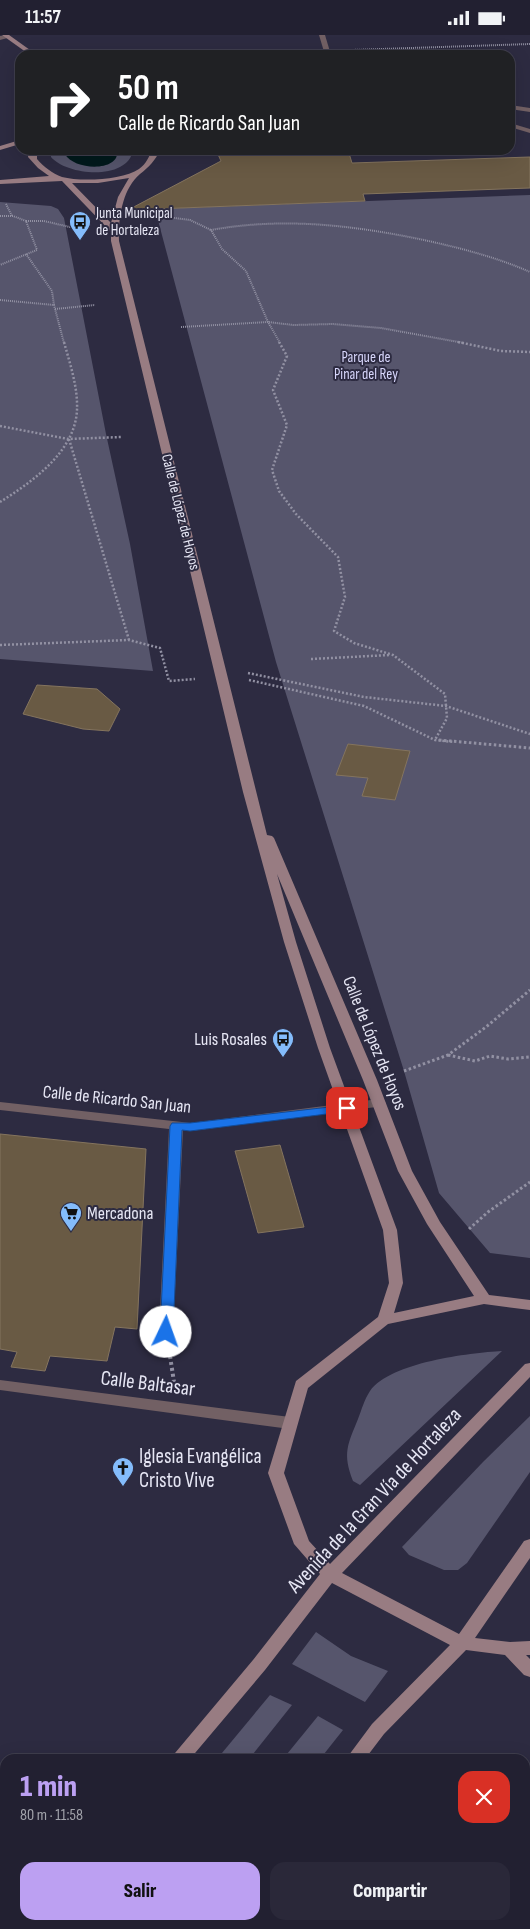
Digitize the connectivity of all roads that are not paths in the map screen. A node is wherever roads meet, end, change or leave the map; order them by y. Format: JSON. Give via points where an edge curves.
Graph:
{"nodes":[{"id":1,"x":322,"y":35,"type":"edge"},
{"id":2,"x":4,"y":37,"type":"edge"},
{"id":3,"x":26,"y":50,"type":"edge"},
{"id":4,"x":327,"y":50,"type":"edge"},
{"id":5,"x":515,"y":108,"type":"edge"},
{"id":6,"x":530,"y":110,"type":"edge"},
{"id":7,"x":515,"y":126,"type":"edge"},
{"id":8,"x":530,"y":131,"type":"edge"},
{"id":9,"x":15,"y":144,"type":"edge"},
{"id":10,"x":0,"y":148,"type":"edge"},
{"id":11,"x":32,"y":155,"type":"edge"},
{"id":12,"x":154,"y":155,"type":"edge"},
{"id":13,"x":136,"y":174,"type":"junction"},
{"id":14,"x":61,"y":179,"type":"junction"},
{"id":15,"x":0,"y":182,"type":"edge"},
{"id":16,"x":114,"y":231,"type":"junction"},
{"id":17,"x":249,"y":792,"type":"junction"},
{"id":18,"x":378,"y":1103,"type":"junction"},
{"id":19,"x":0,"y":1106,"type":"edge"},
{"id":20,"x":347,"y":1108,"type":"junction"},
{"id":21,"x":176,"y":1126,"type":"junction"},
{"id":22,"x":484,"y":1299,"type":"junction"},
{"id":23,"x":530,"y":1305,"type":"edge"},
{"id":24,"x":384,"y":1320,"type":"junction"},
{"id":25,"x":166,"y":1332,"type":"road end"},
{"id":26,"x":530,"y":1369,"type":"edge"},
{"id":27,"x":0,"y":1385,"type":"edge"},
{"id":28,"x":290,"y":1423,"type":"junction"},
{"id":29,"x":530,"y":1545,"type":"edge"},
{"id":30,"x":330,"y":1574,"type":"junction"},
{"id":31,"x":462,"y":1643,"type":"junction"},
{"id":32,"x":530,"y":1648,"type":"edge"},
{"id":33,"x":510,"y":1649,"type":"junction"},
{"id":34,"x":530,"y":1670,"type":"edge"},
{"id":35,"x":183,"y":1754,"type":"edge"},
{"id":36,"x":360,"y":1754,"type":"edge"}],
"edges":[{"from":1,"to":4,"type":"street"},
{"from":2,"to":3,"type":"street"},
{"from":5,"to":6,"type":"street"},
{"from":7,"to":8,"type":"street"},
{"from":9,"to":10,"type":"street"},
{"from":11,"to":14,"type":"street","name":"Calle de López de Hoyos","via":[[36,163]]},
{"from":12,"to":13,"type":"street","name":"Calle de López de Hoyos"},
{"from":13,"to":14,"type":"street","via":[[108,179]]},
{"from":13,"to":16,"type":"street","name":"Calle de López de Hoyos","via":[[121,195]]},
{"from":14,"to":15,"type":"street"},
{"from":14,"to":16,"type":"street","name":"Calle de López de Hoyos"},
{"from":16,"to":17,"type":"street","name":"Calle de López de Hoyos"},
{"from":17,"to":18,"type":"street","name":"Calle de López de Hoyos"},
{"from":17,"to":20,"type":"street","name":"Calle de López de Hoyos","via":[[290,942]]},
{"from":18,"to":20,"type":"street","name":"Calle de Ricardo San Juan"},
{"from":18,"to":22,"type":"street","name":"Calle de López de Hoyos","via":[[405,1171],[434,1224]]},
{"from":19,"to":21,"type":"street","name":"Calle de Ricardo San Juan"},
{"from":20,"to":21,"type":"street","name":"Calle de Ricardo San Juan"},
{"from":20,"to":24,"type":"street","name":"Calle de López de Hoyos","via":[[390,1230],[396,1283]]},
{"from":21,"to":25,"type":"street"},
{"from":22,"to":23,"type":"street"},
{"from":22,"to":24,"type":"street"},
{"from":24,"to":28,"type":"street","via":[[301,1385]]},
{"from":26,"to":30,"type":"street","name":"Avenida de la Gran Vía de Hortaleza"},
{"from":27,"to":28,"type":"street","name":"Calle Baltasar"},
{"from":28,"to":30,"type":"street","via":[[276,1473],[302,1544]]},
{"from":29,"to":31,"type":"street"},
{"from":30,"to":31,"type":"street"},
{"from":30,"to":35,"type":"street","name":"Avenida de la Gran Vía de Hortaleza"},
{"from":31,"to":33,"type":"street"},
{"from":31,"to":36,"type":"street","via":[[378,1729]]},
{"from":32,"to":33,"type":"street"},
{"from":33,"to":34,"type":"street"}]}
